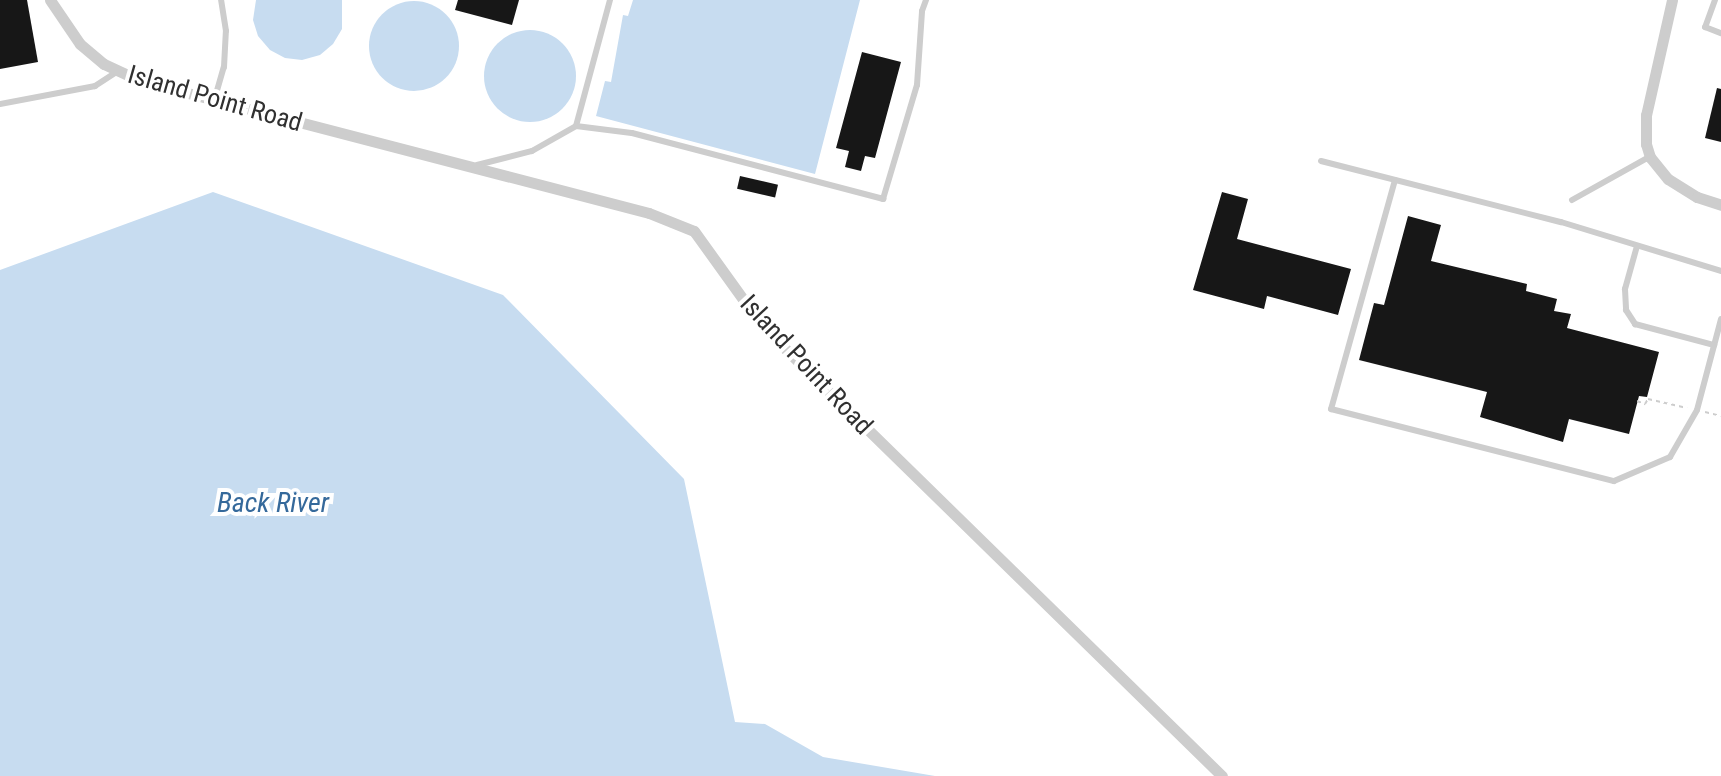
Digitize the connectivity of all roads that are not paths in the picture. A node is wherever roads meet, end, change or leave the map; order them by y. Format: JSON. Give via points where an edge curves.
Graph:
{"nodes":[{"id":1,"x":50,"y":0,"type":"edge"},
{"id":2,"x":221,"y":0,"type":"edge"},
{"id":3,"x":610,"y":0,"type":"edge"},
{"id":4,"x":926,"y":0,"type":"edge"},
{"id":5,"x":1672,"y":0,"type":"edge"},
{"id":6,"x":1715,"y":0,"type":"edge"},
{"id":7,"x":1721,"y":33,"type":"edge"},
{"id":8,"x":118,"y":71,"type":"junction"},
{"id":9,"x":214,"y":101,"type":"junction"},
{"id":10,"x":0,"y":104,"type":"edge"},
{"id":11,"x":576,"y":126,"type":"junction"},
{"id":12,"x":1650,"y":157,"type":"junction"},
{"id":13,"x":1321,"y":161,"type":"dead end"},
{"id":14,"x":469,"y":167,"type":"junction"},
{"id":15,"x":1395,"y":180,"type":"junction"},
{"id":16,"x":1572,"y":200,"type":"dead end"},
{"id":17,"x":1721,"y":205,"type":"edge"},
{"id":18,"x":1637,"y":246,"type":"junction"},
{"id":19,"x":1721,"y":271,"type":"edge"},
{"id":20,"x":1721,"y":319,"type":"edge"},
{"id":21,"x":1714,"y":345,"type":"junction"},
{"id":22,"x":1222,"y":776,"type":"edge"}],
"edges":[{"from":1,"to":8,"type":"street","name":"Island Point Road","via":[[80,44]]},
{"from":2,"to":9,"type":"lane","via":[[224,67]]},
{"from":3,"to":11,"type":"lane"},
{"from":4,"to":11,"type":"lane","via":[[917,85],[883,199],[632,133]]},
{"from":5,"to":12,"type":"street","via":[[1646,115]]},
{"from":6,"to":7,"type":"lane","via":[[1705,27]]},
{"from":8,"to":9,"type":"street","name":"Island Point Road"},
{"from":8,"to":10,"type":"lane","via":[[95,86]]},
{"from":9,"to":14,"type":"street","name":"Island Point Road"},
{"from":11,"to":14,"type":"lane","via":[[532,151]]},
{"from":12,"to":16,"type":"lane"},
{"from":12,"to":17,"type":"street","via":[[1668,179]]},
{"from":13,"to":15,"type":"lane"},
{"from":14,"to":22,"type":"street","name":"Island Point Road","via":[[649,213],[694,231],[763,327]]},
{"from":15,"to":18,"type":"lane"},
{"from":15,"to":21,"type":"lane","via":[[1331,409],[1614,481],[1670,457],[1697,410]]},
{"from":18,"to":19,"type":"lane"},
{"from":18,"to":21,"type":"lane","via":[[1625,289],[1626,310],[1635,324]]},
{"from":20,"to":21,"type":"lane"}]}
